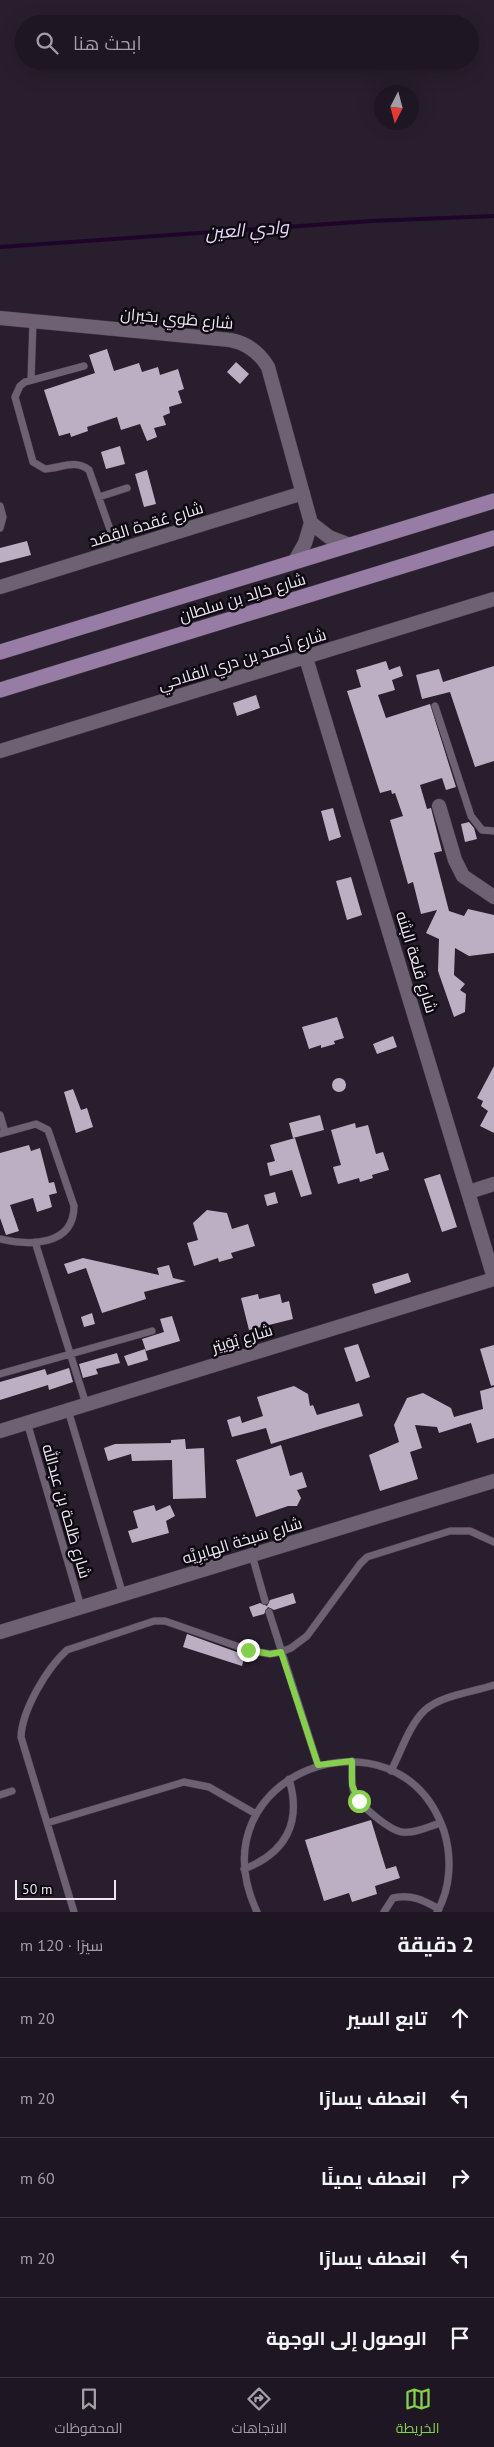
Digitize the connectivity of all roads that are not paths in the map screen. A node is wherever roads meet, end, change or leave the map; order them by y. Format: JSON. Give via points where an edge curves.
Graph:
{"nodes":[{"id":1,"x":0,"y":318,"type":"edge"},
{"id":2,"x":33,"y":322,"type":"junction"},
{"id":3,"x":84,"y":366,"type":"dead end"},
{"id":4,"x":31,"y":380,"type":"junction"},
{"id":5,"x":127,"y":488,"type":"dead end"},
{"id":6,"x":303,"y":493,"type":"junction"},
{"id":7,"x":99,"y":497,"type":"junction"},
{"id":8,"x":494,"y":501,"type":"edge"},
{"id":9,"x":0,"y":506,"type":"edge"},
{"id":10,"x":311,"y":523,"type":"junction"},
{"id":11,"x":0,"y":528,"type":"edge"},
{"id":12,"x":494,"y":538,"type":"edge"},
{"id":13,"x":350,"y":545,"type":"junction"},
{"id":14,"x":494,"y":549,"type":"edge"},
{"id":15,"x":118,"y":552,"type":"junction"},
{"id":16,"x":431,"y":558,"type":"junction"},
{"id":17,"x":295,"y":561,"type":"junction"},
{"id":18,"x":0,"y":587,"type":"edge"},
{"id":19,"x":494,"y":599,"type":"edge"},
{"id":20,"x":0,"y":652,"type":"edge"},
{"id":21,"x":306,"y":658,"type":"junction"},
{"id":22,"x":0,"y":690,"type":"edge"},
{"id":23,"x":435,"y":706,"type":"dead end"},
{"id":24,"x":0,"y":751,"type":"edge"},
{"id":25,"x":439,"y":806,"type":"dead end"},
{"id":26,"x":494,"y":830,"type":"edge"},
{"id":27,"x":494,"y":897,"type":"edge"},
{"id":28,"x":0,"y":1114,"type":"edge"},
{"id":29,"x":3,"y":1133,"type":"edge"},
{"id":30,"x":494,"y":1184,"type":"edge"},
{"id":31,"x":469,"y":1192,"type":"junction"},
{"id":32,"x":0,"y":1239,"type":"edge"},
{"id":33,"x":35,"y":1242,"type":"junction"},
{"id":34,"x":494,"y":1278,"type":"edge"},
{"id":35,"x":152,"y":1331,"type":"dead end"},
{"id":36,"x":71,"y":1354,"type":"junction"},
{"id":37,"x":0,"y":1374,"type":"edge"},
{"id":38,"x":86,"y":1404,"type":"junction"},
{"id":39,"x":68,"y":1410,"type":"junction"},
{"id":40,"x":27,"y":1422,"type":"junction"},
{"id":41,"x":0,"y":1430,"type":"edge"},
{"id":42,"x":494,"y":1481,"type":"edge"},
{"id":43,"x":494,"y":1542,"type":"edge"},
{"id":44,"x":252,"y":1555,"type":"junction"},
{"id":45,"x":123,"y":1595,"type":"junction"},
{"id":46,"x":265,"y":1602,"type":"dead end"},
{"id":47,"x":81,"y":1608,"type":"junction"},
{"id":48,"x":268,"y":1612,"type":"dead end"},
{"id":49,"x":0,"y":1632,"type":"edge"},
{"id":50,"x":281,"y":1652,"type":"junction"},
{"id":51,"x":494,"y":1685,"type":"edge"},
{"id":52,"x":352,"y":1761,"type":"junction"},
{"id":53,"x":318,"y":1765,"type":"junction"},
{"id":54,"x":391,"y":1771,"type":"junction"},
{"id":55,"x":289,"y":1778,"type":"junction"},
{"id":56,"x":12,"y":1791,"type":"dead end"},
{"id":57,"x":0,"y":1795,"type":"edge"},
{"id":58,"x":256,"y":1814,"type":"junction"},
{"id":59,"x":47,"y":1823,"type":"junction"},
{"id":60,"x":441,"y":1823,"type":"junction"},
{"id":61,"x":244,"y":1869,"type":"junction"},
{"id":62,"x":438,"y":1910,"type":"edge"},
{"id":63,"x":74,"y":1912,"type":"edge"},
{"id":64,"x":257,"y":1912,"type":"edge"},
{"id":65,"x":384,"y":1912,"type":"edge"}],
"edges":[{"from":1,"to":2,"type":"street","name":"شارع طَوي بحَيران"},
{"from":2,"to":4,"type":"lane"},
{"from":2,"to":6,"type":"street","name":"شارع طَوي بحَيران","via":[[230,340],[250,346],[268,367]]},
{"from":3,"to":4,"type":"lane"},
{"from":4,"to":7,"type":"lane","via":[[20,386],[15,397],[33,462],[45,469],[72,464],[84,466],[92,476]]},
{"from":5,"to":7,"type":"lane"},
{"from":6,"to":10,"type":"street","name":"شارع طَوي بحَيران"},
{"from":6,"to":15,"type":"street","name":"شارع عُقدة القِصَد"},
{"from":7,"to":15,"type":"lane"},
{"from":8,"to":13,"type":"main road","name":"شارع خالِد بن سلطان"},
{"from":9,"to":11,"type":"lane","via":[[3,517]]},
{"from":10,"to":13,"type":"street"},
{"from":10,"to":17,"type":"street"},
{"from":12,"to":16,"type":"main road","name":"شارع خالِد بن سلطان"},
{"from":13,"to":17,"type":"main road","name":"شارع خالِد بن سلطان"},
{"from":14,"to":16,"type":"main road"},
{"from":15,"to":18,"type":"street","name":"شارع عُقدة القِصَد"},
{"from":16,"to":22,"type":"main road","name":"شارع خالِد بن سلطان"},
{"from":17,"to":20,"type":"main road","name":"شارع خالِد بن سلطان"},
{"from":19,"to":21,"type":"street","name":"شارع أحمد بن دري الفلاحي"},
{"from":21,"to":24,"type":"street","name":"شارع أحمد بن دري الفلاحي"},
{"from":21,"to":31,"type":"street","name":"شارع قلعة البثنه"},
{"from":23,"to":26,"type":"lane","via":[[471,816],[482,830]]},
{"from":25,"to":27,"type":"street","via":[[463,876]]},
{"from":28,"to":29,"type":"lane"},
{"from":29,"to":33,"type":"lane","via":[[36,1124],[48,1130],[74,1206],[74,1216],[65,1232],[48,1241]]},
{"from":30,"to":31,"type":"street"},
{"from":31,"to":34,"type":"street","name":"شارع قلعة البثنه"},
{"from":32,"to":33,"type":"lane"},
{"from":33,"to":36,"type":"lane"},
{"from":34,"to":38,"type":"street","name":"شارع بُوَيتِر"},
{"from":35,"to":36,"type":"lane"},
{"from":36,"to":37,"type":"lane"},
{"from":36,"to":38,"type":"lane"},
{"from":38,"to":39,"type":"street","name":"شارع بُوَيتِر"},
{"from":39,"to":40,"type":"street","name":"شارع بُوَيتِر"},
{"from":39,"to":45,"type":"lane","name":"شارع طَلحة بن عبدالله"},
{"from":40,"to":41,"type":"street","name":"شارع بُوَيتِر"},
{"from":40,"to":47,"type":"lane","name":"شارع طَلحة بن عبدالله"},
{"from":42,"to":44,"type":"street","name":"شارع سَبخة الهايرِيَّه"},
{"from":43,"to":50,"type":"lane","via":[[470,1531],[450,1531],[367,1557],[307,1636]]},
{"from":44,"to":45,"type":"street","name":"شارع سَبخة الهايرِيَّه"},
{"from":44,"to":46,"type":"lane"},
{"from":45,"to":47,"type":"street","name":"شارع سَبخة الهايرِيَّه"},
{"from":47,"to":49,"type":"street","name":"شارع سَبخة الهايرِيَّه"},
{"from":48,"to":50,"type":"lane"},
{"from":50,"to":53,"type":"lane"},
{"from":50,"to":59,"type":"lane","via":[[259,1653],[165,1621],[154,1621],[67,1650],[52,1666],[22,1724],[23,1750]]},
{"from":51,"to":54,"type":"lane","via":[[434,1704],[425,1710]]},
{"from":52,"to":53,"type":"lane"},
{"from":52,"to":54,"type":"lane"},
{"from":52,"to":60,"type":"lane","via":[[352,1785],[359,1801],[389,1826],[409,1832]]},
{"from":53,"to":55,"type":"lane"},
{"from":54,"to":60,"type":"lane","via":[[421,1793]]},
{"from":55,"to":58,"type":"lane","via":[[270,1794]]},
{"from":55,"to":61,"type":"lane","via":[[294,1794],[294,1811],[284,1842],[273,1854]]},
{"from":56,"to":57,"type":"lane"},
{"from":58,"to":59,"type":"lane","via":[[210,1787],[184,1782]]},
{"from":58,"to":61,"type":"lane","via":[[249,1832]]},
{"from":59,"to":63,"type":"lane"},
{"from":60,"to":62,"type":"lane","via":[[449,1857],[445,1892]]},
{"from":61,"to":64,"type":"lane","via":[[248,1894]]},
{"from":62,"to":65,"type":"lane","via":[[416,1897],[404,1896],[394,1898]]}]}
